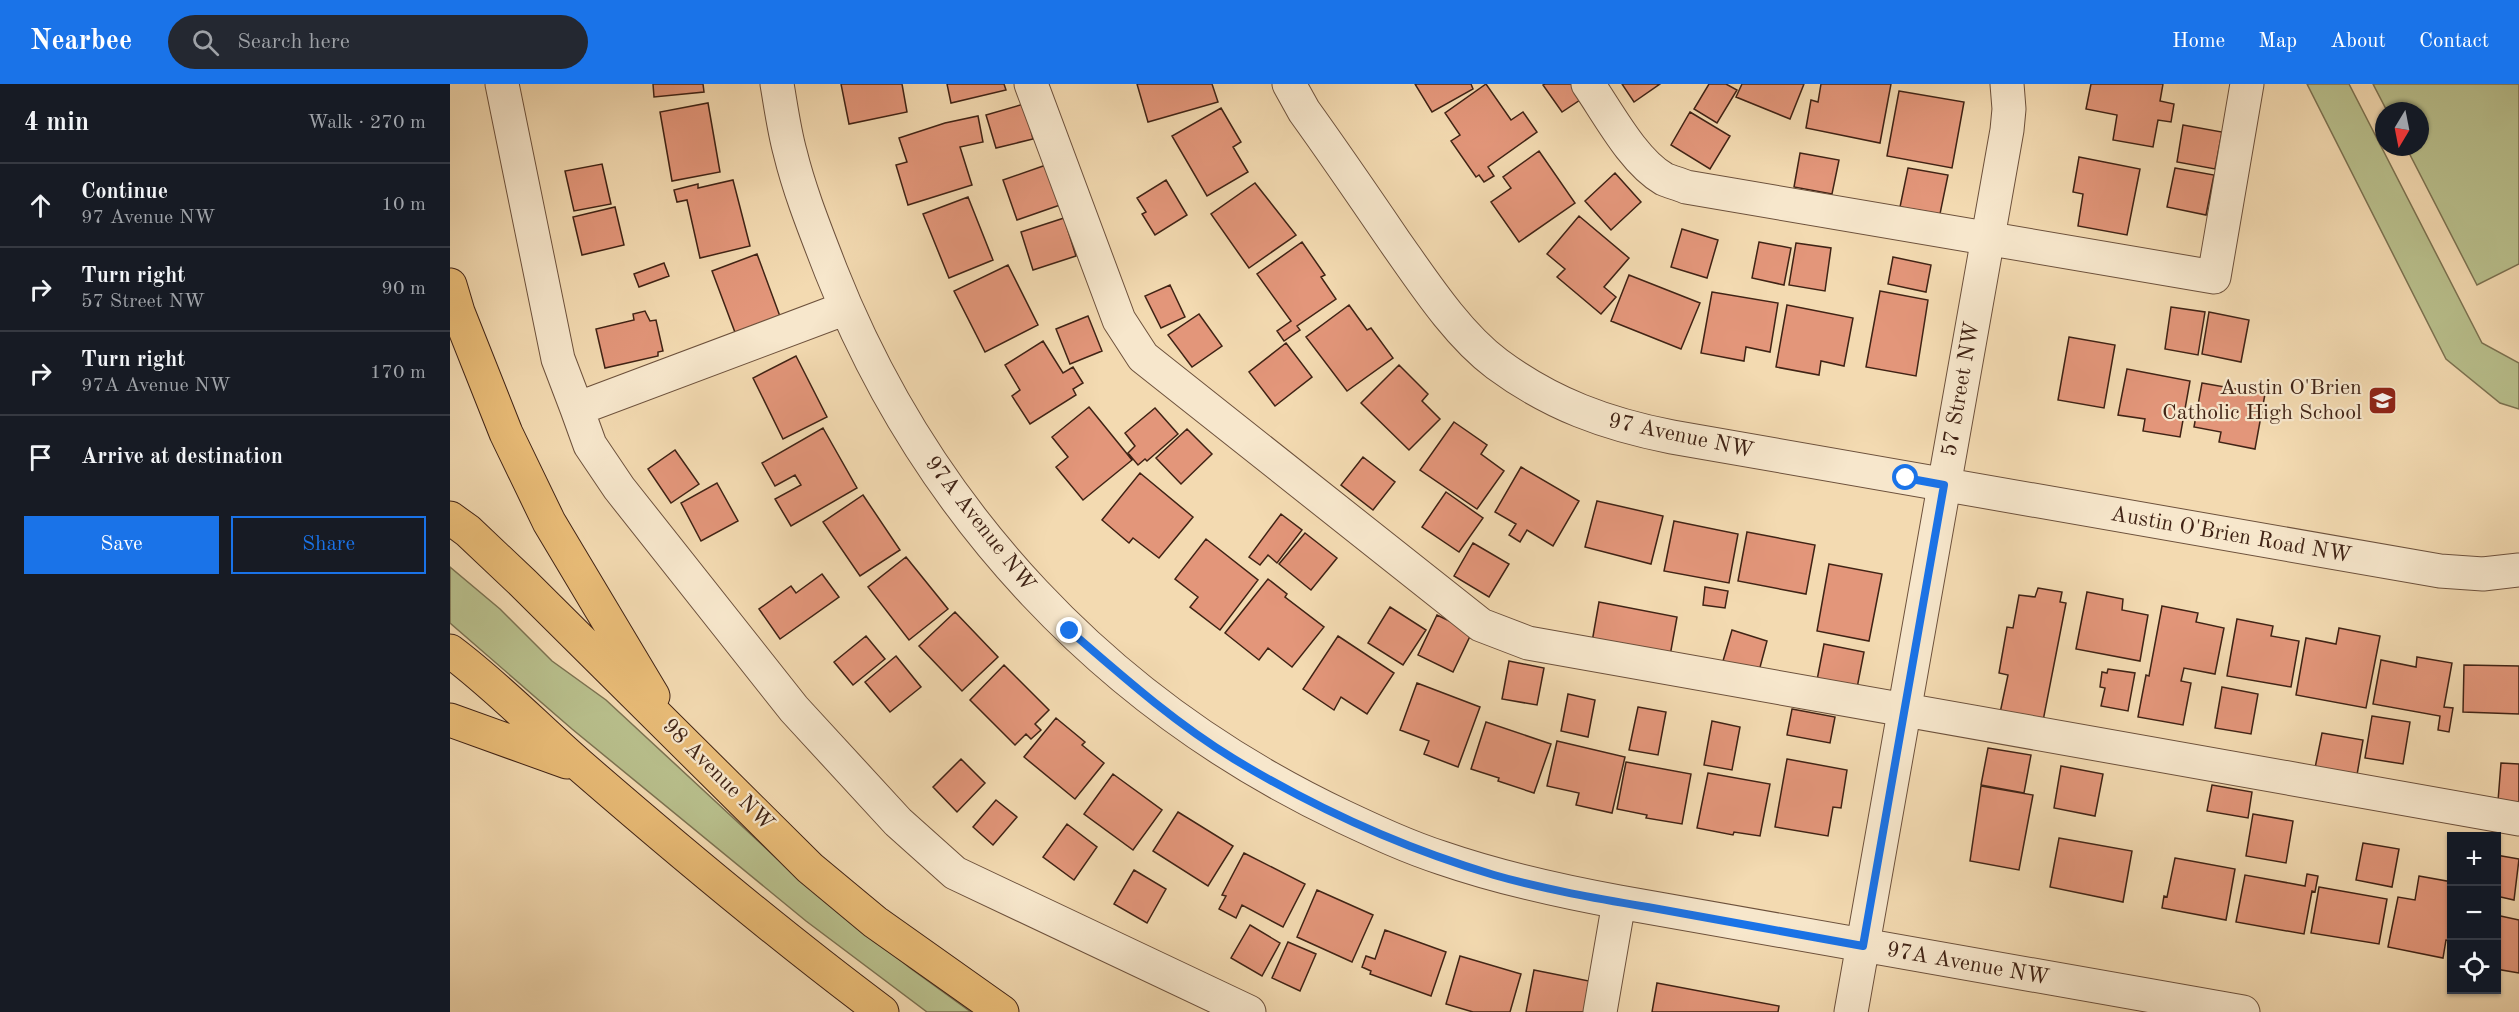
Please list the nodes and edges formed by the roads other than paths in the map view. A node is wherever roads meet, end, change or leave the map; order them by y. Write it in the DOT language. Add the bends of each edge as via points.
graph roads {
  1 [pos="502,84"];
  2 [pos="777,84"];
  3 [pos="1031,84"];
  4 [pos="1588,84"];
  5 [pos="2007,84"];
  6 [pos="2247,84"];
  7 [pos="1297,97"];
  8 [pos="1987,239"];
  9 [pos="450,285"];
  10 [pos="846,308"];
  11 [pos="577,409"];
  12 [pos="1944,485"];
  13 [pos="450,518"];
  14 [pos="450,547"];
  15 [pos="2519,570"];
  16 [pos="523,583"];
  17 [pos="450,651"];
  18 [pos="1904,711"];
  19 [pos="450,720"];
  20 [pos="674,731"];
  21 [pos="582,768"];
  22 [pos="2519,819"];
  23 [pos="1619,902"];
  24 [pos="1863,946"];
  25 [pos="882,1012"];
  26 [pos="1002,1012"];
  27 [pos="1249,1012"];
  28 [pos="1600,1012"];
  29 [pos="1851,1012"];
  30 [pos="2243,1012"];
  1 -- 11 [label="street" via="558,358"];
  2 -- 10 [label="street, 97A Avenue NW" via="789,150"];
  3 -- 18 [label="street" via="1119,320 1143,357 1481,625 1528,643"];
  4 -- 8 [label="street" via="1631,146 1664,178 1675,183"];
  5 -- 8 [label="street, 57 Street NW" via="2007,130"];
  6 -- 8 [label="street" via="2214,277"];
  7 -- 12 [label="street, 97 Avenue NW" via="1422,280 1459,327 1495,363 1541,393 1593,417 1637,430"];
  8 -- 12 [label="street, 57 Street NW"];
  9 -- 20 [label="main road" via="506,433 549,522"];
  10 -- 11 [label="street"];
  10 -- 23 [label="street, 97A Avenue NW" via="890,397 985,538 1028,589 1131,685 1233,758 1299,796 1374,831 1496,876"];
  11 -- 27 [label="street" via="590,446 619,488 794,709 898,822 955,873"];
  12 -- 15 [label="street, Austin O'Brien Road NW" via="2440,571 2483,574"];
  12 -- 18 [label="street, 57 Street NW"];
  13 -- 16 [label="main road, 98 Avenue NW"];
  14 -- 16 [label="main road"];
  16 -- 20 [label="main road, 98 Avenue NW"];
  17 -- 21 [label="main road"];
  18 -- 22 [label="street"];
  18 -- 24 [label="street, 57 Street NW"];
  19 -- 21 [label="main road"];
  20 -- 26 [label="main road, 98 Avenue NW" via="810,868 875,922"];
  21 -- 25 [label="main road" via="807,957"];
  23 -- 24 [label="street, 97A Avenue NW"];
  23 -- 28 [label="street"];
  24 -- 29 [label="street, 57 Street NW"];
  24 -- 30 [label="street, 97A Avenue NW"];
}
